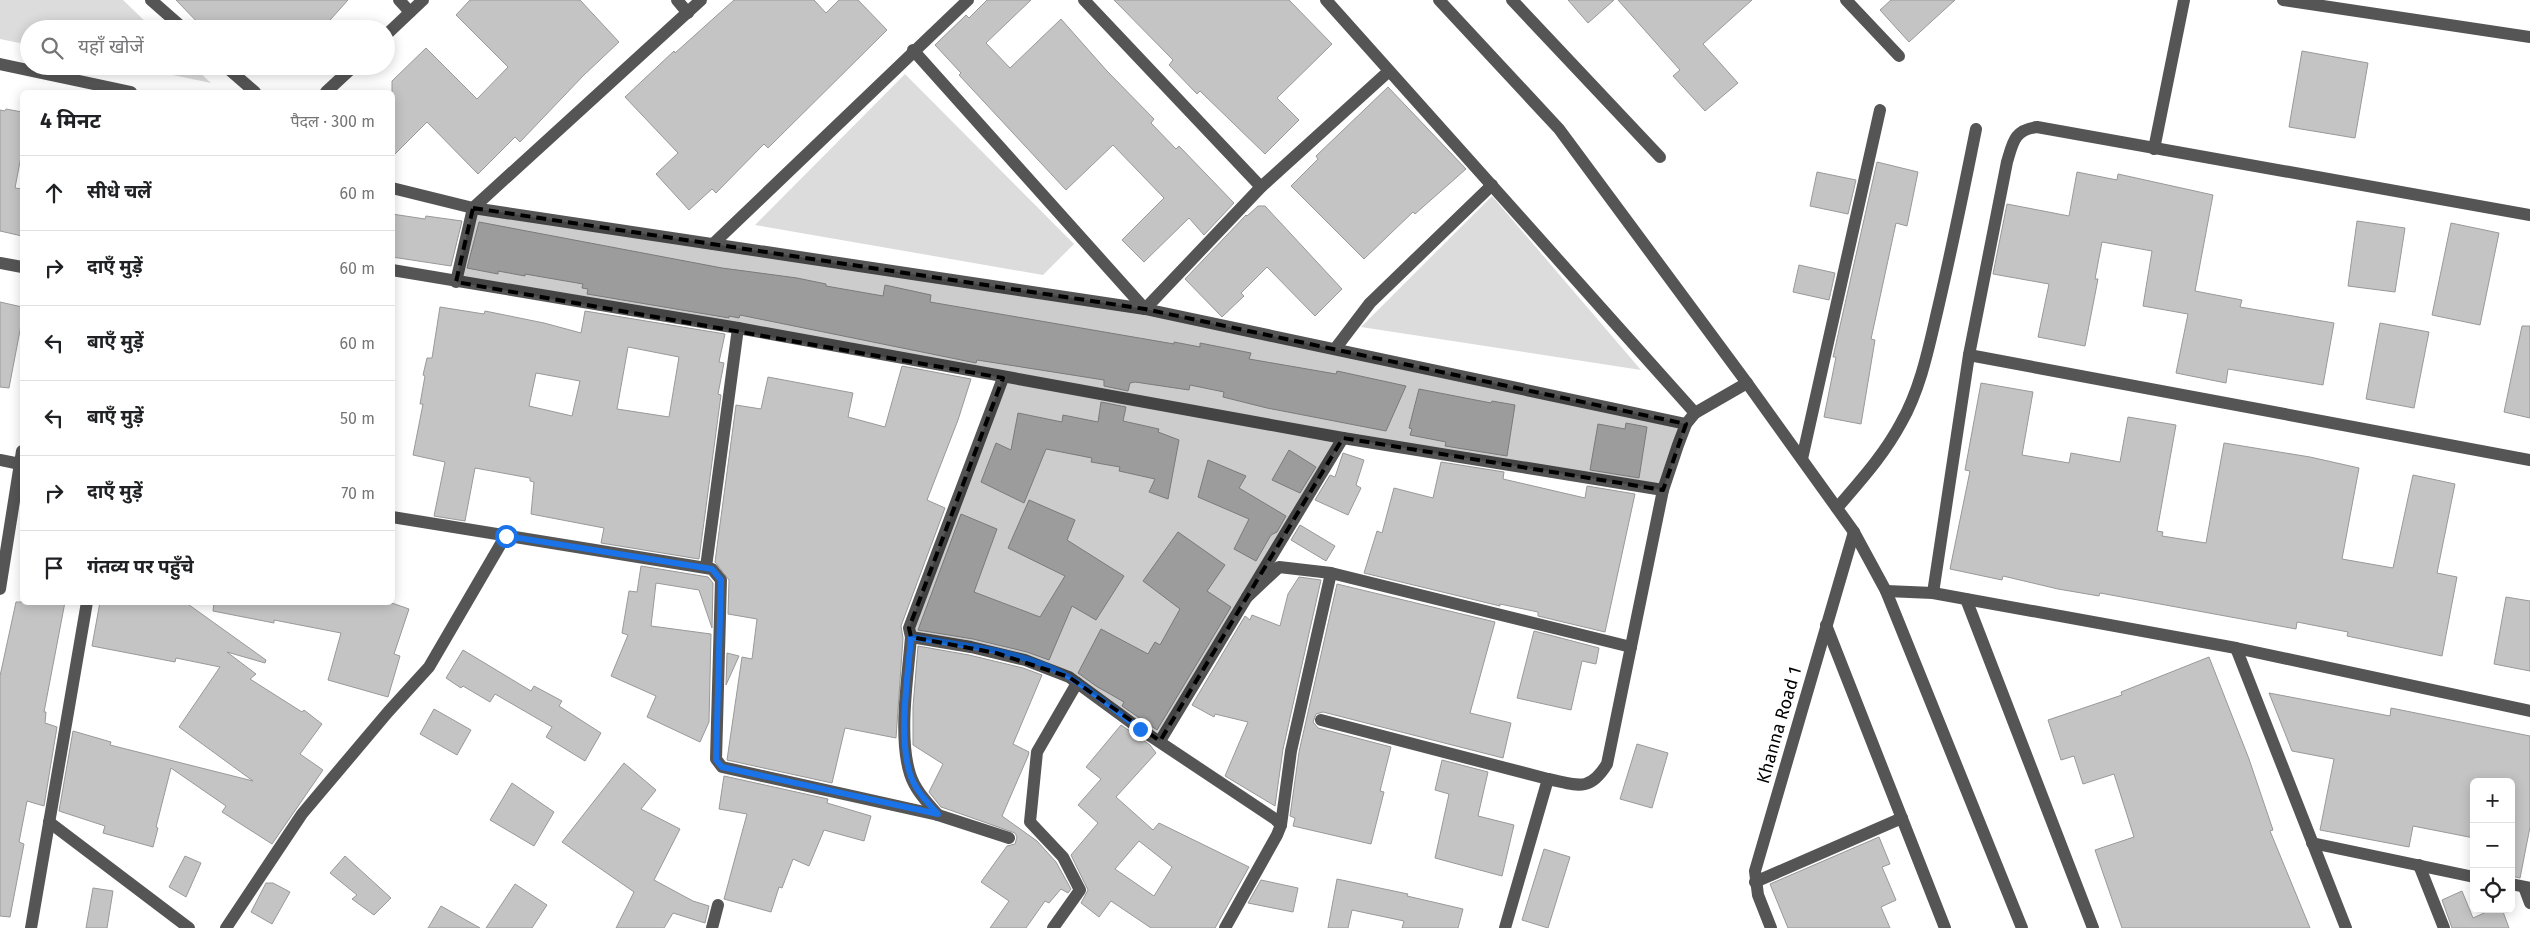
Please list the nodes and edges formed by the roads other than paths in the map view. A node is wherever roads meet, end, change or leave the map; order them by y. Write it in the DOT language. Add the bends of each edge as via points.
graph roads {
  1 [pos="152,0"];
  2 [pos="399,0"];
  3 [pos="423,0"];
  4 [pos="677,0"];
  5 [pos="702,0"];
  6 [pos="968,0"];
  7 [pos="1084,0"];
  8 [pos="1326,0"];
  9 [pos="1439,0"];
  10 [pos="1512,0"];
  11 [pos="1846,0"];
  12 [pos="2184,0"];
  13 [pos="2283,0"];
  14 [pos="410,12"];
  15 [pos="688,13"];
  16 [pos="174,20"];
  17 [pos="395,26"];
  18 [pos="2530,37"];
  19 [pos="913,50"];
  20 [pos="1899,56"];
  21 [pos="0,64"];
  22 [pos="20,68"];
  23 [pos="1389,70"];
  24 [pos="51,75"];
  25 [pos="235,75"];
  26 [pos="344,75"];
  27 [pos="122,90"];
  28 [pos="252,90"];
  29 [pos="328,90"];
  30 [pos="1880,110"];
  31 [pos="1976,129"];
  32 [pos="2154,149"];
  33 [pos="1660,157"];
  34 [pos="1492,185"];
  35 [pos="1261,187"];
  36 [pos="395,189"];
  37 [pos="473,208"];
  38 [pos="2530,215"];
  39 [pos="713,244"];
  40 [pos="0,263"];
  41 [pos="20,267"];
  42 [pos="395,271"];
  43 [pos="456,282"];
  44 [pos="1145,309"];
  45 [pos="738,328"];
  46 [pos="1335,349"];
  47 [pos="1969,354"];
  48 [pos="1003,378"];
  49 [pos="1747,382"];
  50 [pos="1695,413"];
  51 [pos="1686,424"];
  52 [pos="1343,438"];
  53 [pos="20,458"];
  54 [pos="1802,459"];
  55 [pos="0,460"];
  56 [pos="2530,460"];
  57 [pos="20,470"];
  58 [pos="1662,490"];
  59 [pos="1837,508"];
  60 [pos="395,518"];
  61 [pos="1854,532"];
  62 [pos="506,536"];
  63 [pos="706,568"];
  64 [pos="1331,573"];
  65 [pos="0,589"];
  66 [pos="1886,591"];
  67 [pos="1933,593"];
  68 [pos="1247,597"];
  69 [pos="1966,599"];
  70 [pos="86,605"];
  71 [pos="1826,625"];
  72 [pos="911,637"];
  73 [pos="1631,647"];
  74 [pos="2236,648"];
  75 [pos="1077,683"];
  76 [pos="2530,711"];
  77 [pos="1321,720"];
  78 [pos="1160,742"];
  79 [pos="1548,779"];
  80 [pos="938,814"];
  81 [pos="1902,818"];
  82 [pos="49,822"];
  83 [pos="1281,825"];
  84 [pos="1009,838"];
  85 [pos="2312,843"];
  86 [pos="2419,865"];
  87 [pos="2470,876"];
  88 [pos="1755,882"];
  89 [pos="2522,886"];
  90 [pos="2530,903"];
  91 [pos="718,905"];
  92 [pos="31,928"];
  93 [pos="189,928"];
  94 [pos="226,928"];
  95 [pos="712,928"];
  96 [pos="1053,928"];
  97 [pos="1225,928"];
  98 [pos="1505,928"];
  99 [pos="1771,928"];
  100 [pos="1945,928"];
  101 [pos="2022,928"];
  102 [pos="2093,928"];
  103 [pos="2346,928"];
  104 [pos="2444,928"];
  1 -- 16 [label="street"];
  2 -- 14 [label="street"];
  3 -- 14 [label="street"];
  4 -- 15 [label="street"];
  5 -- 15 [label="street"];
  6 -- 19 [label="street"];
  7 -- 35 [label="street"];
  8 -- 23 [label="street"];
  9 -- 49 [label="street" via="1559,128"];
  10 -- 33 [label="street"];
  11 -- 20 [label="street"];
  12 -- 32 [label="street"];
  13 -- 18 [label="street"];
  14 -- 17 [label="street"];
  15 -- 37 [label="street"];
  19 -- 39 [label="street"];
  19 -- 44 [label="street"];
  21 -- 22 [label="street"];
  23 -- 34 [label="street"];
  23 -- 35 [label="street"];
  24 -- 27 [label="street"];
  25 -- 28 [label="street"];
  26 -- 29 [label="street"];
  30 -- 54 [label="street"];
  31 -- 59 [label="street" via="1938,310 1915,392 1902,423 1880,457"];
  32 -- 38 [label="street"];
  32 -- 47 [label="street" via="2037,127 2024,128 2014,139"];
  34 -- 46 [label="street" via="1370,303"];
  34 -- 50 [label="street"];
  35 -- 44 [label="street"];
  36 -- 37 [label="street"];
  37 -- 39 [label="street"];
  37 -- 43 [label="street"];
  39 -- 44 [label="street"];
  40 -- 41 [label="street"];
  42 -- 43 [label="street"];
  43 -- 45 [label="street"];
  44 -- 46 [label="street"];
  45 -- 48 [label="street"];
  45 -- 63 [label="street"];
  46 -- 51 [label="street"];
  47 -- 56 [label="street"];
  47 -- 67 [label="street"];
  48 -- 52 [label="street"];
  48 -- 72 [label="street" via="911,620"];
  49 -- 50 [label="street"];
  49 -- 54 [label="street"];
  50 -- 51 [label="street"];
  51 -- 58 [label="street"];
  52 -- 58 [label="street"];
  52 -- 68 [label="street"];
  53 -- 55 [label="street"];
  54 -- 59 [label="street"];
  57 -- 65 [label="street"];
  58 -- 73 [label="street"];
  59 -- 61 [label="street"];
  60 -- 62 [label="street"];
  61 -- 66 [label="street"];
  61 -- 71 [label="street, Khanna Road 1"];
  62 -- 63 [label="street"];
  62 -- 94 [label="street" via="429,668 302,814"];
  63 -- 80 [label="street" via="712,569 721,580 716,760 722,767"];
  64 -- 68 [label="street" via="1279,567"];
  64 -- 73 [label="street"];
  64 -- 83 [label="street" via="1291,751"];
  66 -- 67 [label="street"];
  66 -- 101 [label="street"];
  67 -- 69 [label="street"];
  68 -- 78 [label="street"];
  69 -- 74 [label="street"];
  69 -- 102 [label="street"];
  70 -- 82 [label="street"];
  71 -- 81 [label="street"];
  71 -- 88 [label="street, Khanna Road 1" via="1755,870"];
  72 -- 75 [label="street" via="1025,660"];
  72 -- 80 [label="street" via="904,741 910,775 918,792"];
  73 -- 79 [label="street" via="1607,764 1598,778 1581,786"];
  74 -- 76 [label="street"];
  74 -- 85 [label="street"];
  75 -- 78 [label="street"];
  75 -- 96 [label="street" via="1037,752 1030,822 1063,857 1080,890"];
  77 -- 79 [label="street"];
  78 -- 83 [label="street"];
  79 -- 98 [label="street"];
  80 -- 84 [label="street"];
  81 -- 88 [label="street"];
  81 -- 100 [label="street"];
  82 -- 92 [label="street"];
  82 -- 93 [label="street"];
  83 -- 97 [label="street"];
  85 -- 86 [label="street"];
  85 -- 103 [label="street"];
  86 -- 87 [label="street"];
  86 -- 104 [label="street"];
  88 -- 99 [label="street, Khanna Road 1"];
  89 -- 90 [label="street"];
  91 -- 95 [label="street"];
}
